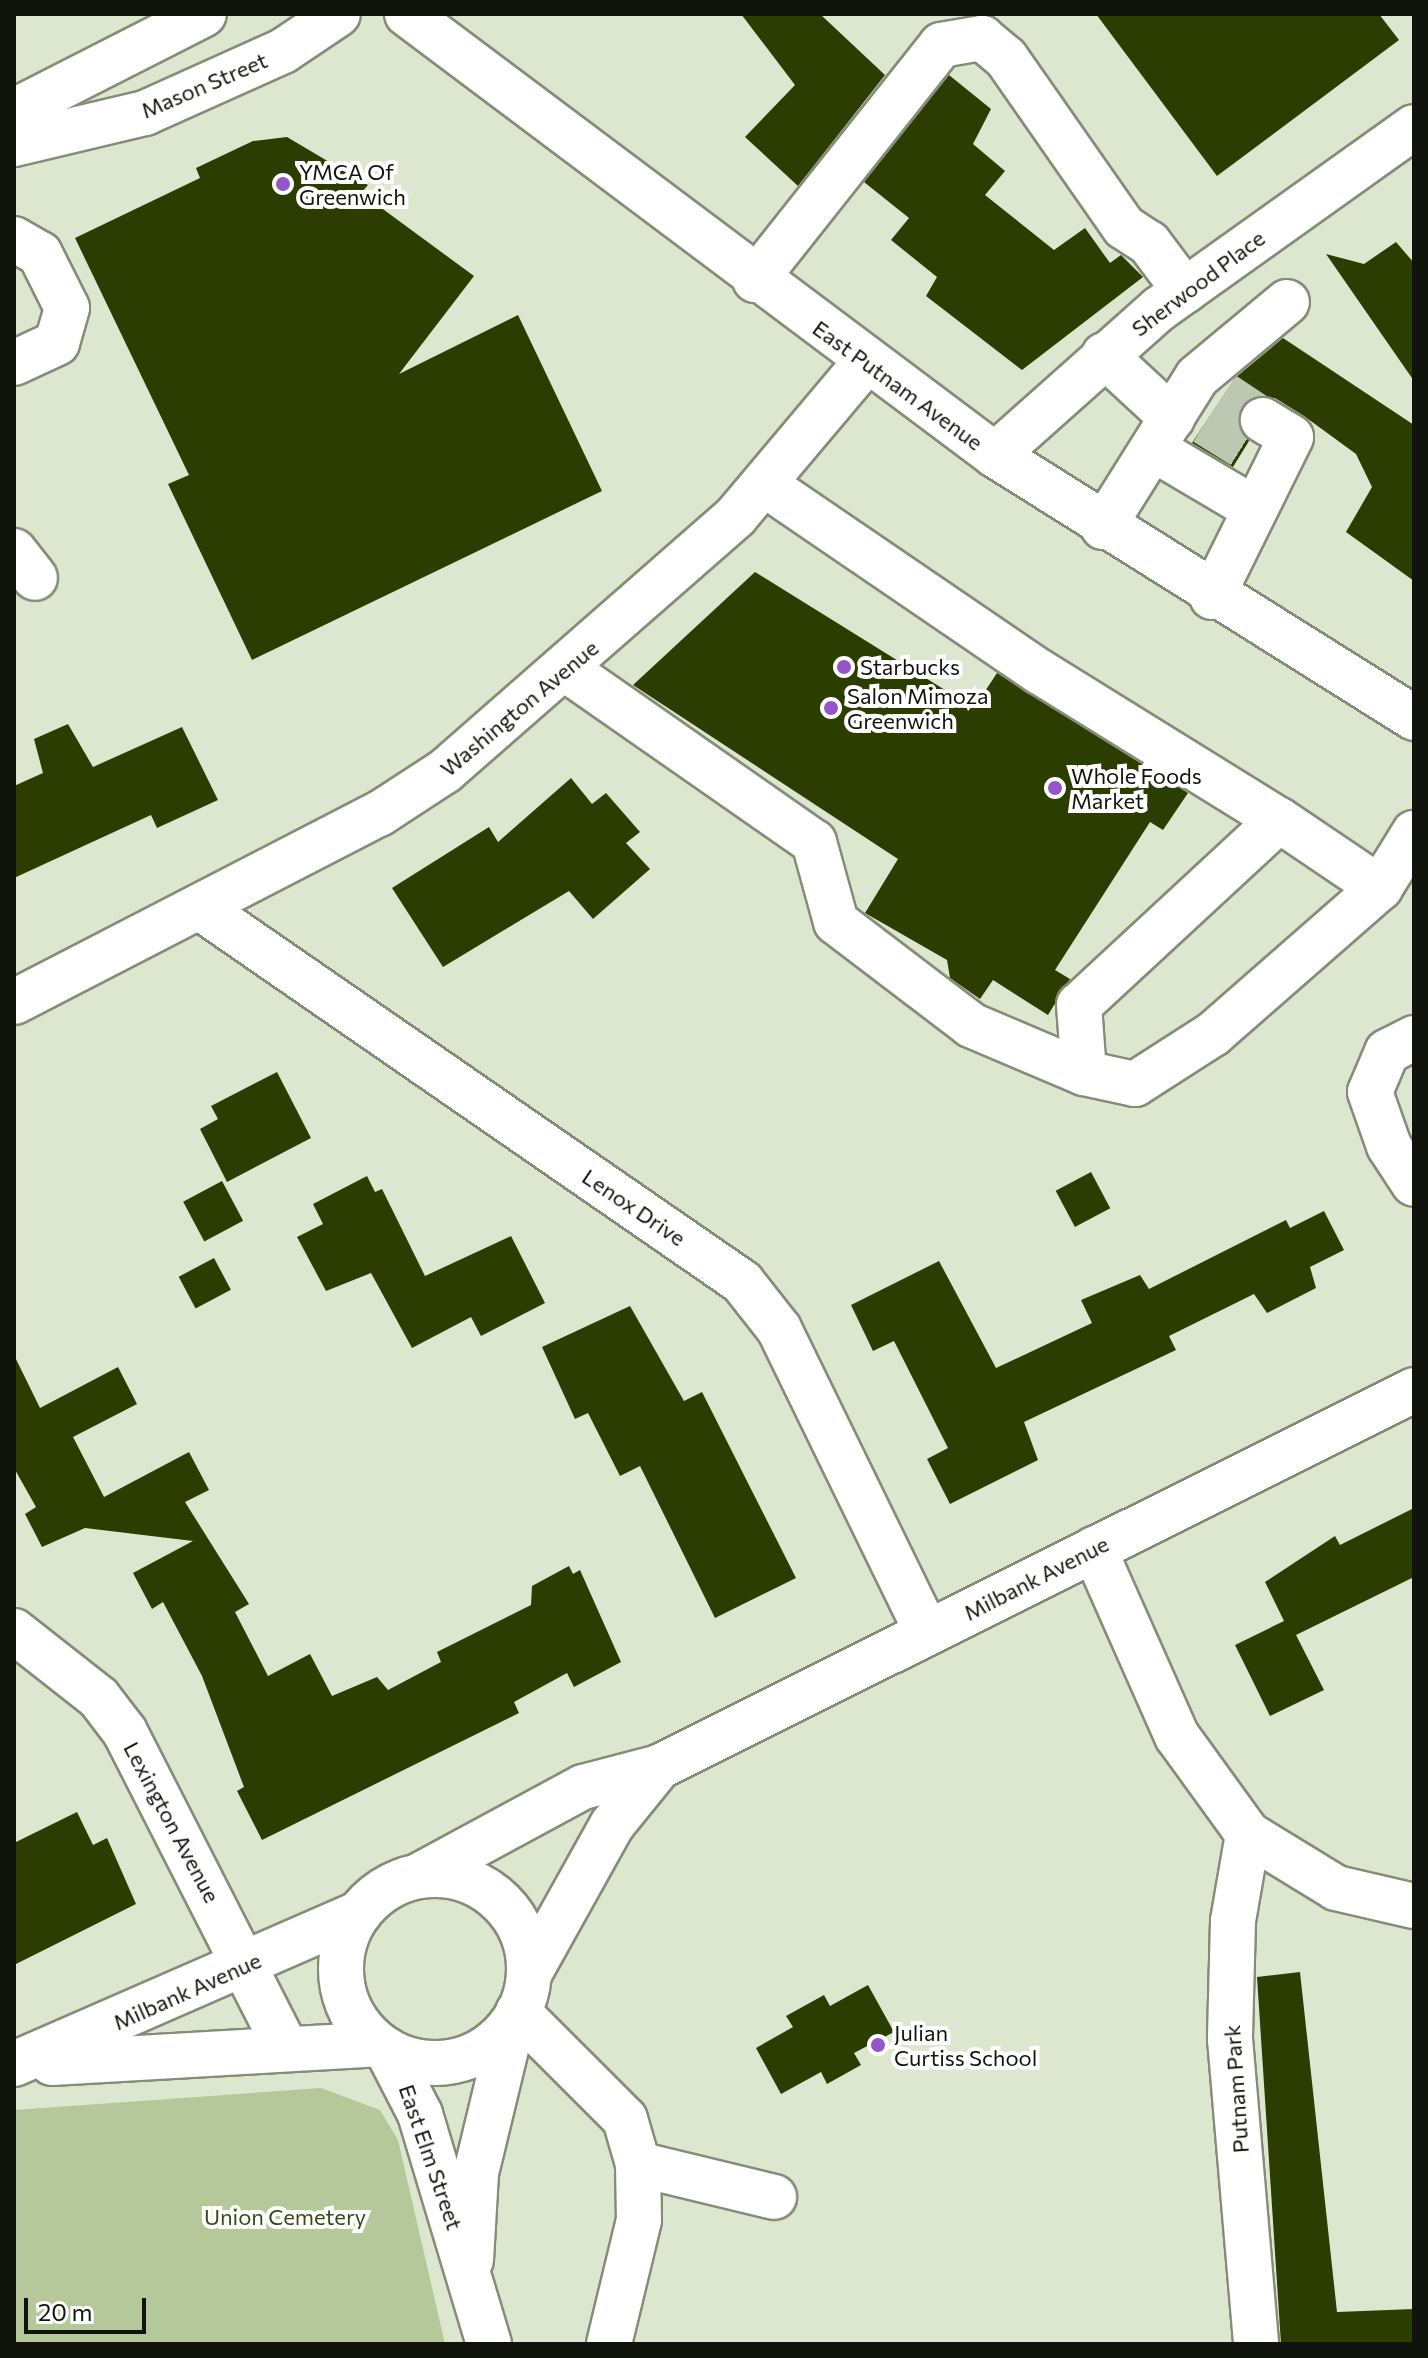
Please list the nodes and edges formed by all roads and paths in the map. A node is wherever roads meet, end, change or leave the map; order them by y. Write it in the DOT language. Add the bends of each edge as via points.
graph roads {
  1 [pos="204,14"];
  2 [pos="338,14"];
  3 [pos="407,14"];
  4 [pos="14,111"];
  5 [pos="1414,127"];
  6 [pos="14,144"];
  7 [pos="14,239"];
  8 [pos="755,280"];
  9 [pos="1185,291"];
  10 [pos="1287,302"];
  11 [pos="1104,355"];
  12 [pos="14,363"];
  13 [pos="865,363"];
  14 [pos="1189,411"];
  15 [pos="1261,445"];
  16 [pos="995,455"];
  17 [pos="764,484"];
  18 [pos="1253,508"];
  19 [pos="1103,527"];
  20 [pos="1212,597"];
  21 [pos="567,670"];
  22 [pos="1414,718"];
  23 [pos="1279,820"];
  24 [pos="1414,833"];
  25 [pos="1380,888"];
  26 [pos="199,907"];
  27 [pos="14,1002"];
  28 [pos="1414,1038"];
  29 [pos="1084,1073"];
  30 [pos="1414,1184"];
  31 [pos="1414,1390"];
  32 [pos="1094,1549"];
  33 [pos="14,1631"];
  34 [pos="927,1633"];
  35 [pos="659,1767"];
  36 [pos="1248,1834"];
  37 [pos="420,1875"];
  38 [pos="1414,1906"];
  39 [pos="359,1913"];
  40 [pos="246,1966"];
  41 [pos="520,2003"];
  42 [pos="285,2046"];
  43 [pos="382,2047"];
  44 [pos="14,2064"];
  45 [pos="638,2164"];
  46 [pos="774,2197"];
  47 [pos="471,2267"];
  48 [pos="489,2344"];
  49 [pos="609,2344"];
  50 [pos="1256,2344"];
  1 -- 4 [label="street"];
  2 -- 6 [label="street, Mason Street" via="283,51 145,113"];
  3 -- 8 [label="street, East Putnam Avenue"];
  5 -- 9 [label="street, Sherwood Place"];
  7 -- 12 [label="street" via="40,254 67,308 57,343"];
  8 -- 9 [label="street" via="941,45 982,38 1006,58 1124,227 1149,243"];
  8 -- 13 [label="street, East Putnam Avenue"];
  9 -- 11 [label="street, Sherwood Place"];
  10 -- 14 [label="street"];
  11 -- 14 [label="street"];
  11 -- 16 [label="street, Sherwood Place"];
  13 -- 16 [label="street, East Putnam Avenue"];
  13 -- 17 [label="street, Washington Avenue"];
  14 -- 18 [label="street"];
  14 -- 19 [label="street"];
  15 -- 18 [label="street"];
  16 -- 19 [label="street, East Putnam Avenue"];
  17 -- 21 [label="street, Washington Avenue"];
  17 -- 23 [label="street" via="1040,672"];
  18 -- 20 [label="street"];
  19 -- 20 [label="street, East Putnam Avenue"];
  20 -- 22 [label="street, East Putnam Avenue"];
  21 -- 26 [label="street, Washington Avenue" via="392,805"];
  21 -- 29 [label="street" via="814,842 836,922 971,1025"];
  23 -- 25 [label="street"];
  23 -- 29 [label="street" via="1079,1005"];
  24 -- 25 [label="street"];
  25 -- 29 [label="street" via="1213,1034 1135,1084"];
  26 -- 27 [label="street, Washington Avenue"];
  26 -- 34 [label="street, Lenox Drive" via="742,1282 779,1329"];
  28 -- 30 [label="street" via="1387,1052 1370,1092 1389,1146"];
  31 -- 32 [label="street, Milbank Avenue"];
  32 -- 34 [label="street, Milbank Avenue"];
  32 -- 36 [label="street" via="1177,1736"];
  33 -- 40 [label="street, Lexington Avenue" via="99,1698 125,1732"];
  34 -- 35 [label="street, Milbank Avenue"];
  35 -- 37 [label="street, Milbank Avenue" via="583,1787"];
  35 -- 41 [label="street, Milbank Avenue" via="612,1825"];
  36 -- 38 [label="street" via="1336,1888"];
  36 -- 50 [label="street, Putnam Park" via="1233,1921 1230,2039"];
  37 -- 39 [label="street" via="394,1883"];
  37 -- 41 [label="street" via="448,1875 501,1901 517,1923"];
  39 -- 40 [label="street, Milbank Avenue"];
  39 -- 43 [label="street" via="341,1961 343,1991"];
  40 -- 42 [label="street, Lexington Avenue"];
  40 -- 44 [label="street, Milbank Avenue"];
  41 -- 43 [label="street" via="491,2046 450,2063 428,2064"];
  41 -- 45 [label="street" via="625,2119"];
  41 -- 47 [label="street, East Elm Street" via="476,2173"];
  42 -- 43 [label="street, Milbank Avenue"];
  42 -- 44 [label="street, Milbank Avenue"];
  43 -- 47 [label="street, East Elm Street" via="420,2114 445,2209"];
  45 -- 46 [label="street"];
  45 -- 49 [label="street" via="639,2220"];
  47 -- 48 [label="street, East Elm Street"];
}
